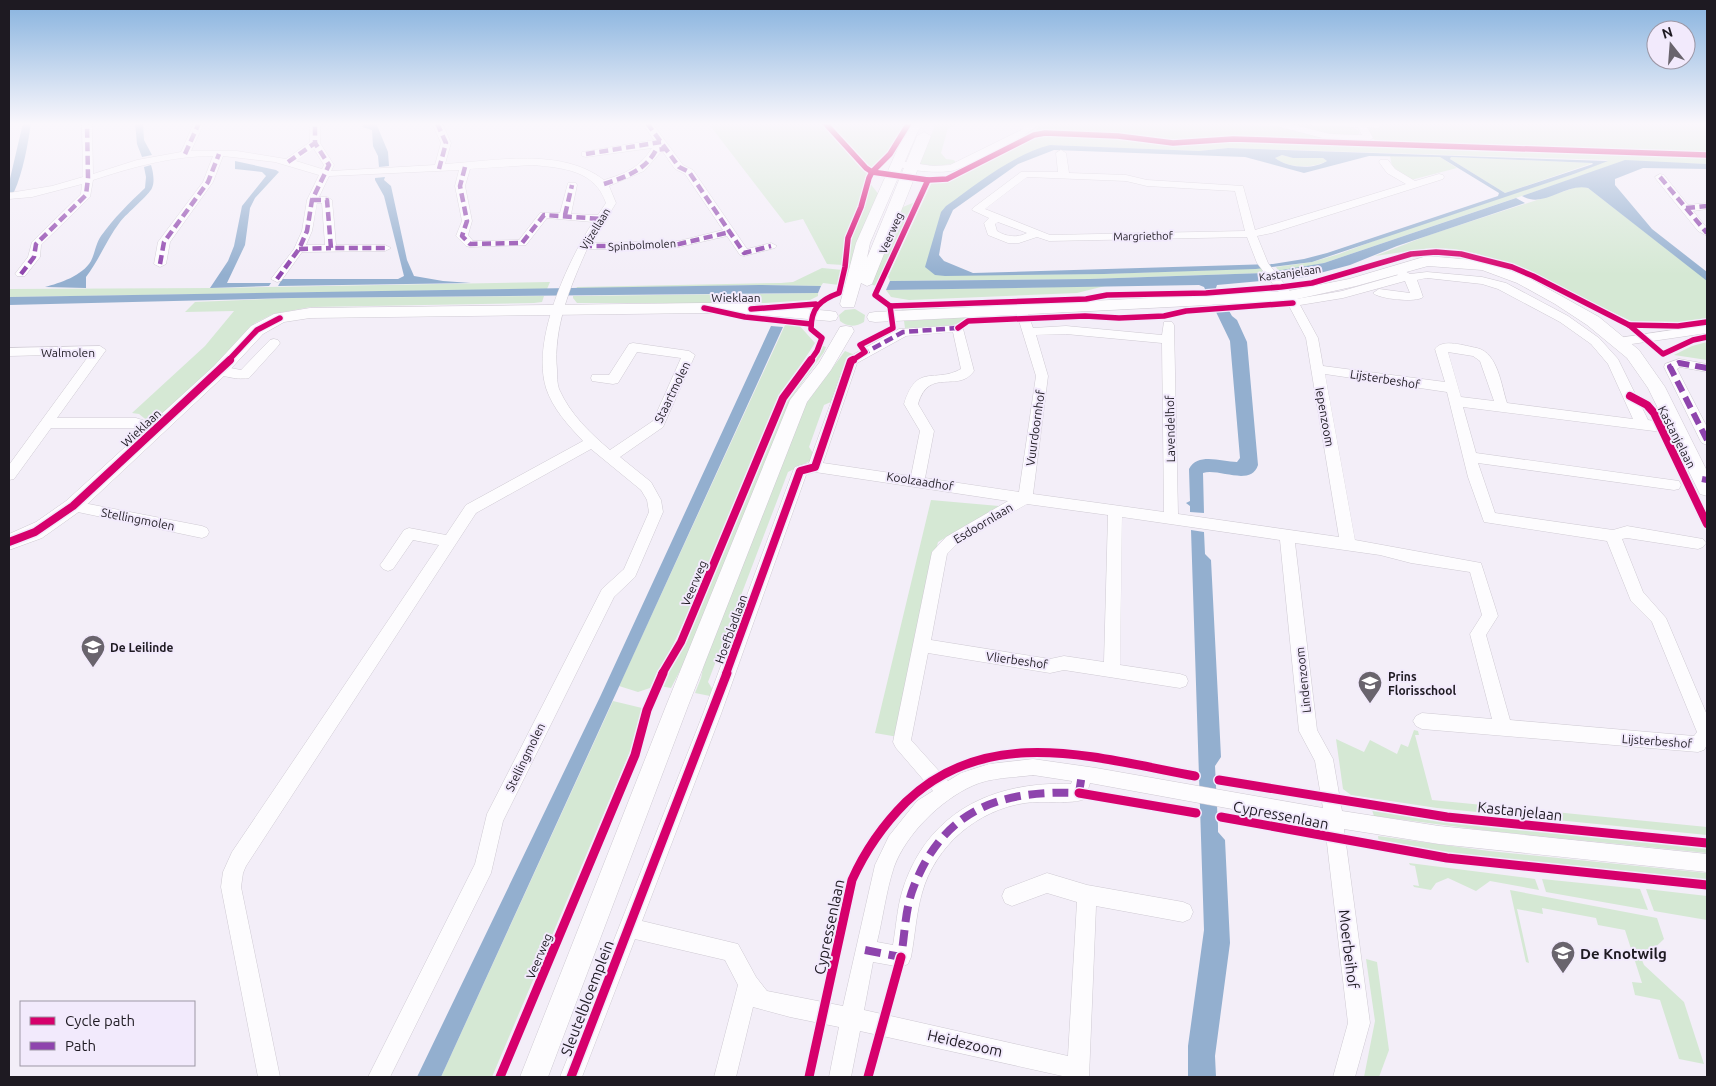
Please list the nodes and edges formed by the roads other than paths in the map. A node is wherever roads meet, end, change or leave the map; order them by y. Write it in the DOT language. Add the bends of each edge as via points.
graph roads {
  1 [pos="88,174"];
  2 [pos="102,174"];
  3 [pos="211,174"];
  4 [pos="325,174"];
  5 [pos="333,174"];
  6 [pos="463,174"];
  7 [pos="587,174"];
  8 [pos="630,174"];
  9 [pos="690,174"];
  10 [pos="893,174"];
  11 [pos="909,174"];
  12 [pos="1396,174"];
  13 [pos="1064,176"];
  14 [pos="1439,177"];
  15 [pos="1660,177"];
  16 [pos="88,178"];
  17 [pos="604,184"];
  18 [pos="1413,184"];
  19 [pos="572,185"];
  20 [pos="9,196"];
  21 [pos="312,200"];
  22 [pos="1707,206"];
  23 [pos="1686,208"];
  24 [pos="565,215"];
  25 [pos="996,218"];
  26 [pos="602,219"];
  27 [pos="730,232"];
  28 [pos="1707,233"];
  29 [pos="1035,234"];
  30 [pos="1251,234"];
  31 [pos="583,246"];
  32 [pos="771,246"];
  33 [pos="331,248"];
  34 [pos="385,248"];
  35 [pos="299,249"];
  36 [pos="160,264"];
  37 [pos="1402,273"];
  38 [pos="21,274"];
  39 [pos="276,279"];
  40 [pos="1379,293"];
  41 [pos="1287,294"];
  42 [pos="854,304"];
  43 [pos="559,305"];
  44 [pos="1022,311"];
  45 [pos="830,316"];
  46 [pos="875,317"];
  47 [pos="1168,325"];
  48 [pos="1707,329"];
  49 [pos="846,331"];
  50 [pos="1028,332"];
  51 [pos="1168,340"];
  52 [pos="1618,342"];
  53 [pos="274,343"];
  54 [pos="9,352"];
  55 [pos="1707,368"];
  56 [pos="1317,369"];
  57 [pos="220,370"];
  58 [pos="598,378"];
  59 [pos="1454,395"];
  60 [pos="1502,407"];
  61 [pos="47,423"];
  62 [pos="1643,425"];
  63 [pos="156,429"];
  64 [pos="1678,429"];
  65 [pos="1707,440"];
  66 [pos="592,442"];
  67 [pos="611,456"];
  68 [pos="1470,457"];
  69 [pos="815,467"];
  70 [pos="9,475"];
  71 [pos="917,480"];
  72 [pos="1706,483"];
  73 [pos="1674,485"];
  74 [pos="1025,498"];
  75 [pos="74,506"];
  76 [pos="1116,511"];
  77 [pos="1172,519"];
  78 [pos="202,532"];
  79 [pos="1287,536"];
  80 [pos="1613,536"];
  81 [pos="449,541"];
  82 [pos="9,542"];
  83 [pos="1348,544"];
  84 [pos="1698,544"];
  85 [pos="388,565"];
  86 [pos="922,645"];
  87 [pos="1112,671"];
  88 [pos="1180,681"];
  89 [pos="1422,721"];
  90 [pos="1503,728"];
  91 [pos="1082,774"];
  92 [pos="945,792"];
  93 [pos="1334,819"];
  94 [pos="1707,863"];
  95 [pos="1087,895"];
  96 [pos="1012,896"];
  97 [pos="1183,912"];
  98 [pos="629,928"];
  99 [pos="865,950"];
  100 [pos="749,984"];
  101 [pos="851,1018"];
  102 [pos="1078,1073"];
  103 [pos="269,1077"];
  104 [pos="379,1077"];
  105 [pos="534,1077"];
  106 [pos="571,1077"];
  107 [pos="725,1077"];
  108 [pos="840,1077"];
  109 [pos="1344,1077"];
  1 -- 16 [label="street"];
  2 -- 16 [label="street"];
  3 -- 36 [label="street" via="164,242"];
  4 -- 5 [label="street"];
  4 -- 21 [label="street"];
  6 -- 24 [label="street" via="460,186 467,221 462,236 470,244 522,243 544,215"];
  7 -- 17 [label="street"];
  8 -- 17 [label="street"];
  9 -- 27 [label="street"];
  10 -- 42 [label="street, Veerweg" via="863,243"];
  11 -- 42 [label="street, Veerweg"];
  12 -- 18 [label="street"];
  13 -- 25 [label="street, Margriethof" via="1025,174 977,210"];
  13 -- 30 [label="street, Margriethof" via="1239,188"];
  14 -- 18 [label="street, Margriethof"];
  15 -- 23 [label="street"];
  16 -- 20 [label="street" via="55,189"];
  16 -- 38 [label="street" via="86,195 36,244 34,257"];
  17 -- 26 [label="street, Vijzellaan" via="611,203"];
  18 -- 30 [label="street, Margriethof"];
  19 -- 24 [label="street"];
  21 -- 33 [label="street" via="327,200"];
  21 -- 35 [label="street" via="307,231"];
  22 -- 23 [label="street"];
  23 -- 28 [label="street"];
  24 -- 26 [label="street"];
  25 -- 29 [label="street, Margriethof"];
  25 -- 29 [label="street, Margriethof" via="989,223 992,233 1001,239 1025,240"];
  26 -- 31 [label="street, Vijzellaan"];
  27 -- 31 [label="street, Spinbolmolen" via="680,244"];
  27 -- 32 [label="street" via="744,253"];
  29 -- 30 [label="street, Margriethof" via="1049,238"];
  30 -- 41 [label="street, Margriethof" via="1267,268"];
  31 -- 43 [label="street, Vijzellaan"];
  33 -- 34 [label="street"];
  33 -- 35 [label="street"];
  35 -- 39 [label="street"];
  37 -- 40 [label="street" via="1412,281 1417,297"];
  37 -- 41 [label="street, Kastanjelaan"];
  37 -- 52 [label="street, Kastanjelaan" via="1427,261 1467,263 1500,271 1561,301"];
  37 -- 62 [label="street, Kastanjelaan" via="1502,286 1564,319 1595,341 1614,362"];
  41 -- 44 [label="street, Kastanjelaan"];
  41 -- 56 [label="street, Iepenzoom" via="1312,338"];
  42 -- 45 [label="street" via="835,309"];
  42 -- 46 [label="street" via="871,309"];
  43 -- 45 [label="street, Wieklaan" via="704,308"];
  43 -- 57 [label="street, Wieklaan" via="292,315 257,330"];
  43 -- 66 [label="street, Vijzellaan" via="549,355 552,387 565,413"];
  44 -- 46 [label="street, Kastanjelaan"];
  44 -- 50 [label="street, Vuurdoornhof"];
  45 -- 49 [label="street" via="833,325"];
  46 -- 49 [label="street" via="867,329"];
  47 -- 51 [label="street, Lavendelhof"];
  48 -- 52 [label="street"];
  49 -- 105 [label="street" via="799,400"];
  50 -- 51 [label="street" via="1066,330"];
  50 -- 74 [label="street, Vuurdoornhof" via="1042,376"];
  51 -- 77 [label="street, Lavendelhof"];
  52 -- 64 [label="street, Kastanjelaan" via="1641,363"];
  53 -- 57 [label="street" via="244,375"];
  54 -- 61 [label="street, Walmolen" via="100,350"];
  55 -- 65 [label="street, Kastanjelaan" via="1679,363 1670,367"];
  56 -- 59 [label="street, Lijsterbeshof"];
  56 -- 83 [label="street, Iepenzoom"];
  57 -- 63 [label="street, Wieklaan"];
  58 -- 67 [label="street, Staartmolen" via="613,380 633,347 689,355 658,424"];
  59 -- 60 [label="street, Lijsterbeshof"];
  59 -- 60 [label="street" via="1441,349 1444,347 1477,352 1486,359"];
  59 -- 68 [label="street"];
  60 -- 62 [label="street, Lijsterbeshof"];
  61 -- 63 [label="street" via="136,422"];
  61 -- 70 [label="street, Walmolen"];
  62 -- 64 [label="street, Lijsterbeshof"];
  63 -- 75 [label="street, Wieklaan"];
  64 -- 72 [label="street, Kastanjelaan"];
  66 -- 67 [label="street, Stellingmolen"];
  66 -- 81 [label="street" via="471,509"];
  67 -- 104 [label="street, Stellingmolen" via="646,486 656,512 630,573 608,593 498,811 484,866"];
  68 -- 73 [label="street"];
  68 -- 80 [label="street" via="1488,518"];
  69 -- 71 [label="street, Koolzaadhof"];
  69 -- 71 [label="street" via="851,361 903,332 958,328 968,370 963,374 928,379 912,396 911,404 928,431"];
  69 -- 98 [label="street, Hoefbladlaan" via="800,471 712,714"];
  71 -- 74 [label="street, Koolzaadhof"];
  74 -- 76 [label="street, Esdoornlaan"];
  74 -- 86 [label="street, Esdoornlaan" via="951,541 940,552"];
  75 -- 78 [label="street, Stellingmolen"];
  75 -- 82 [label="street, Wieklaan" via="49,525"];
  76 -- 77 [label="street, Esdoornlaan"];
  76 -- 87 [label="street"];
  77 -- 79 [label="street, Esdoornlaan"];
  79 -- 83 [label="street, Esdoornlaan"];
  79 -- 93 [label="street, Lindenzoom" via="1308,731 1324,759"];
  80 -- 84 [label="street" via="1627,532"];
  80 -- 90 [label="street, Lijsterbeshof" via="1637,596 1658,618 1706,733 1698,744"];
  81 -- 85 [label="street" via="409,534"];
  81 -- 103 [label="street" via="233,872 231,887"];
  83 -- 90 [label="street" via="1411,558 1476,567 1490,616 1478,634"];
  86 -- 87 [label="street, Vlierbeshof" via="1050,666 1064,663"];
  86 -- 92 [label="street, Esdoornlaan" via="902,742"];
  87 -- 88 [label="street, Vlierbeshof"];
  89 -- 90 [label="street, Lijsterbeshof"];
  91 -- 92 [label="street, Cypressenlaan" via="1033,767 989,772 967,779"];
  91 -- 93 [label="street, Cypressenlaan"];
  91 -- 99 [label="street" via="1079,793 1051,790 1015,795 980,807 946,833 929,854 914,887 901,957"];
  92 -- 99 [label="street, Cypressenlaan" via="924,807 896,844 885,865"];
  93 -- 94 [label="street" via="1438,835"];
  93 -- 109 [label="street, Moerbeihof" via="1359,1023"];
  95 -- 96 [label="street" via="1047,883"];
  95 -- 97 [label="street"];
  95 -- 102 [label="street, Heidezoom"];
  98 -- 100 [label="street" via="731,951"];
  98 -- 106 [label="street, Sleutelbloemplein"];
  99 -- 101 [label="street, Cypressenlaan"];
  100 -- 101 [label="street" via="761,1000"];
  100 -- 107 [label="street"];
  101 -- 102 [label="street, Heidezoom"];
  101 -- 108 [label="street, Cypressenlaan"];
}
